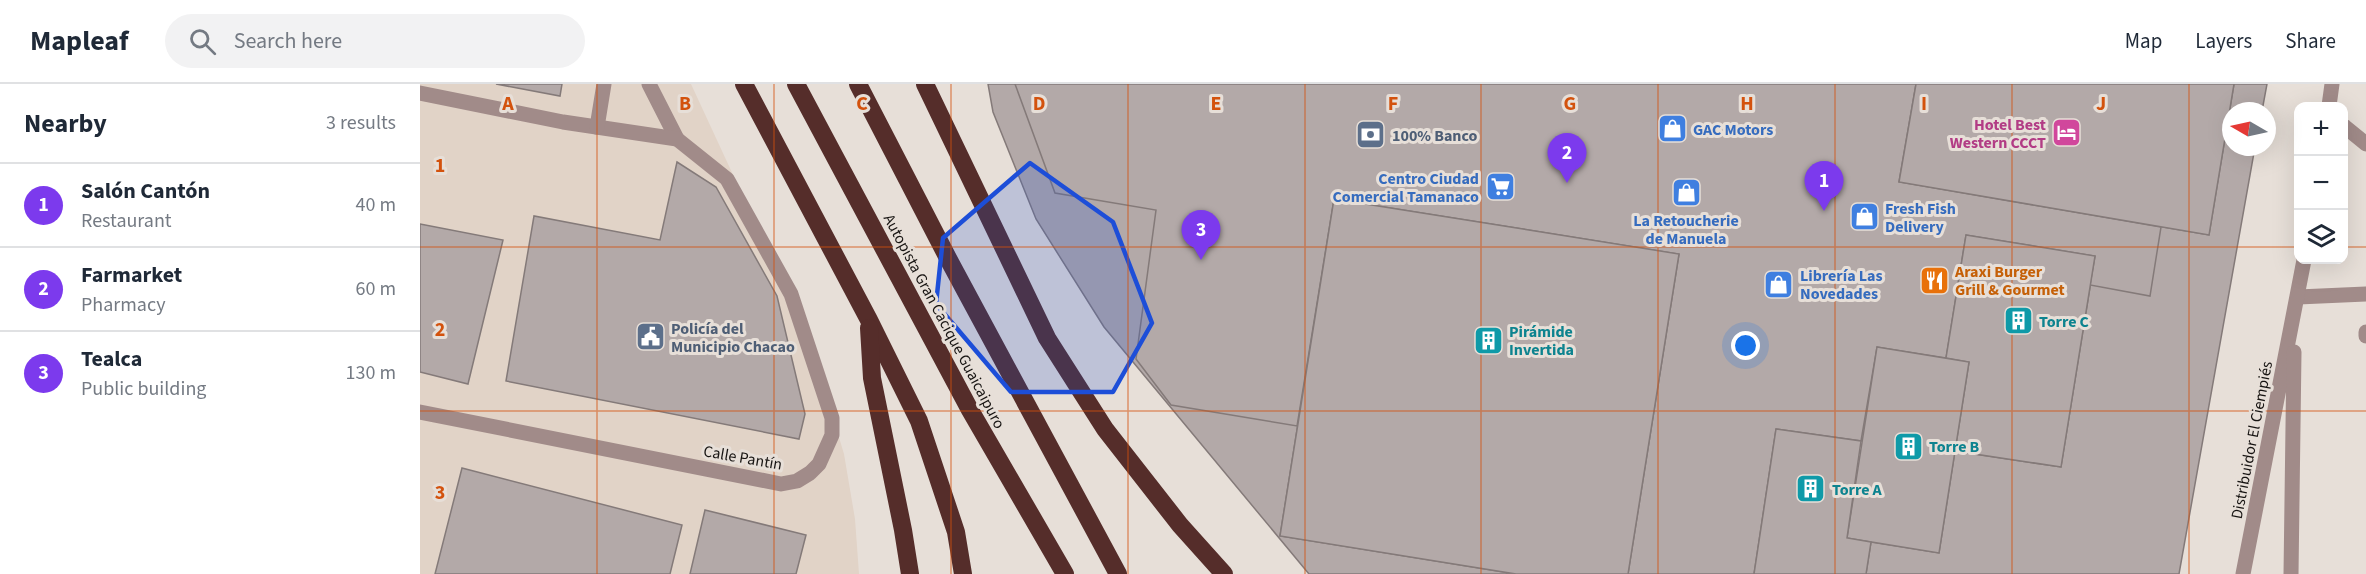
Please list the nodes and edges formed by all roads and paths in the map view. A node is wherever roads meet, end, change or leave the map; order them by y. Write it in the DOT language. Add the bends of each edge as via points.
graph roads {
  1 [pos="604,84"];
  2 [pos="649,84"];
  3 [pos="744,84"];
  4 [pos="796,84"];
  5 [pos="858,84"];
  6 [pos="925,84"];
  7 [pos="2332,84"];
  8 [pos="420,93"];
  9 [pos="2330,102"];
  10 [pos="597,127"];
  11 [pos="2348,130"];
  12 [pos="677,139"];
  13 [pos="2366,144"];
  14 [pos="2303,264"];
  15 [pos="2366,294"];
  16 [pos="2298,297"];
  17 [pos="2295,313"];
  18 [pos="869,320"];
  19 [pos="420,412"];
  20 [pos="910,574"];
  21 [pos="963,574"];
  22 [pos="1065,574"];
  23 [pos="1118,574"];
  24 [pos="1224,574"];
  25 [pos="2243,574"];
  26 [pos="2291,574"];
  1 -- 10 [label="street"];
  2 -- 12 [label="street"];
  3 -- 18 [label="highway"];
  4 -- 22 [label="highway, Autopista Gran Cacique Guaicaipuro" via="970,410"];
  5 -- 23 [label="highway, Autopista Gran Cacique Guaicaipuro"];
  6 -- 24 [label="highway" via="1047,338 1105,429"];
  7 -- 9 [label="street"];
  8 -- 10 [label="street"];
  10 -- 12 [label="street"];
  11 -- 13 [label="street"];
  12 -- 19 [label="street, Calle Pantín" via="727,179 791,294 832,418 832,435 810,474 781,484"];
  14 -- 16 [label="street"];
  15 -- 16 [label="street"];
  16 -- 17 [label="street"];
  17 -- 25 [label="street, Distribuidor El Ciempiés"];
  17 -- 26 [label="street"];
  18 -- 20 [label="highway" via="872,378"];
  18 -- 21 [label="highway" via="919,421 956,532"];
}
